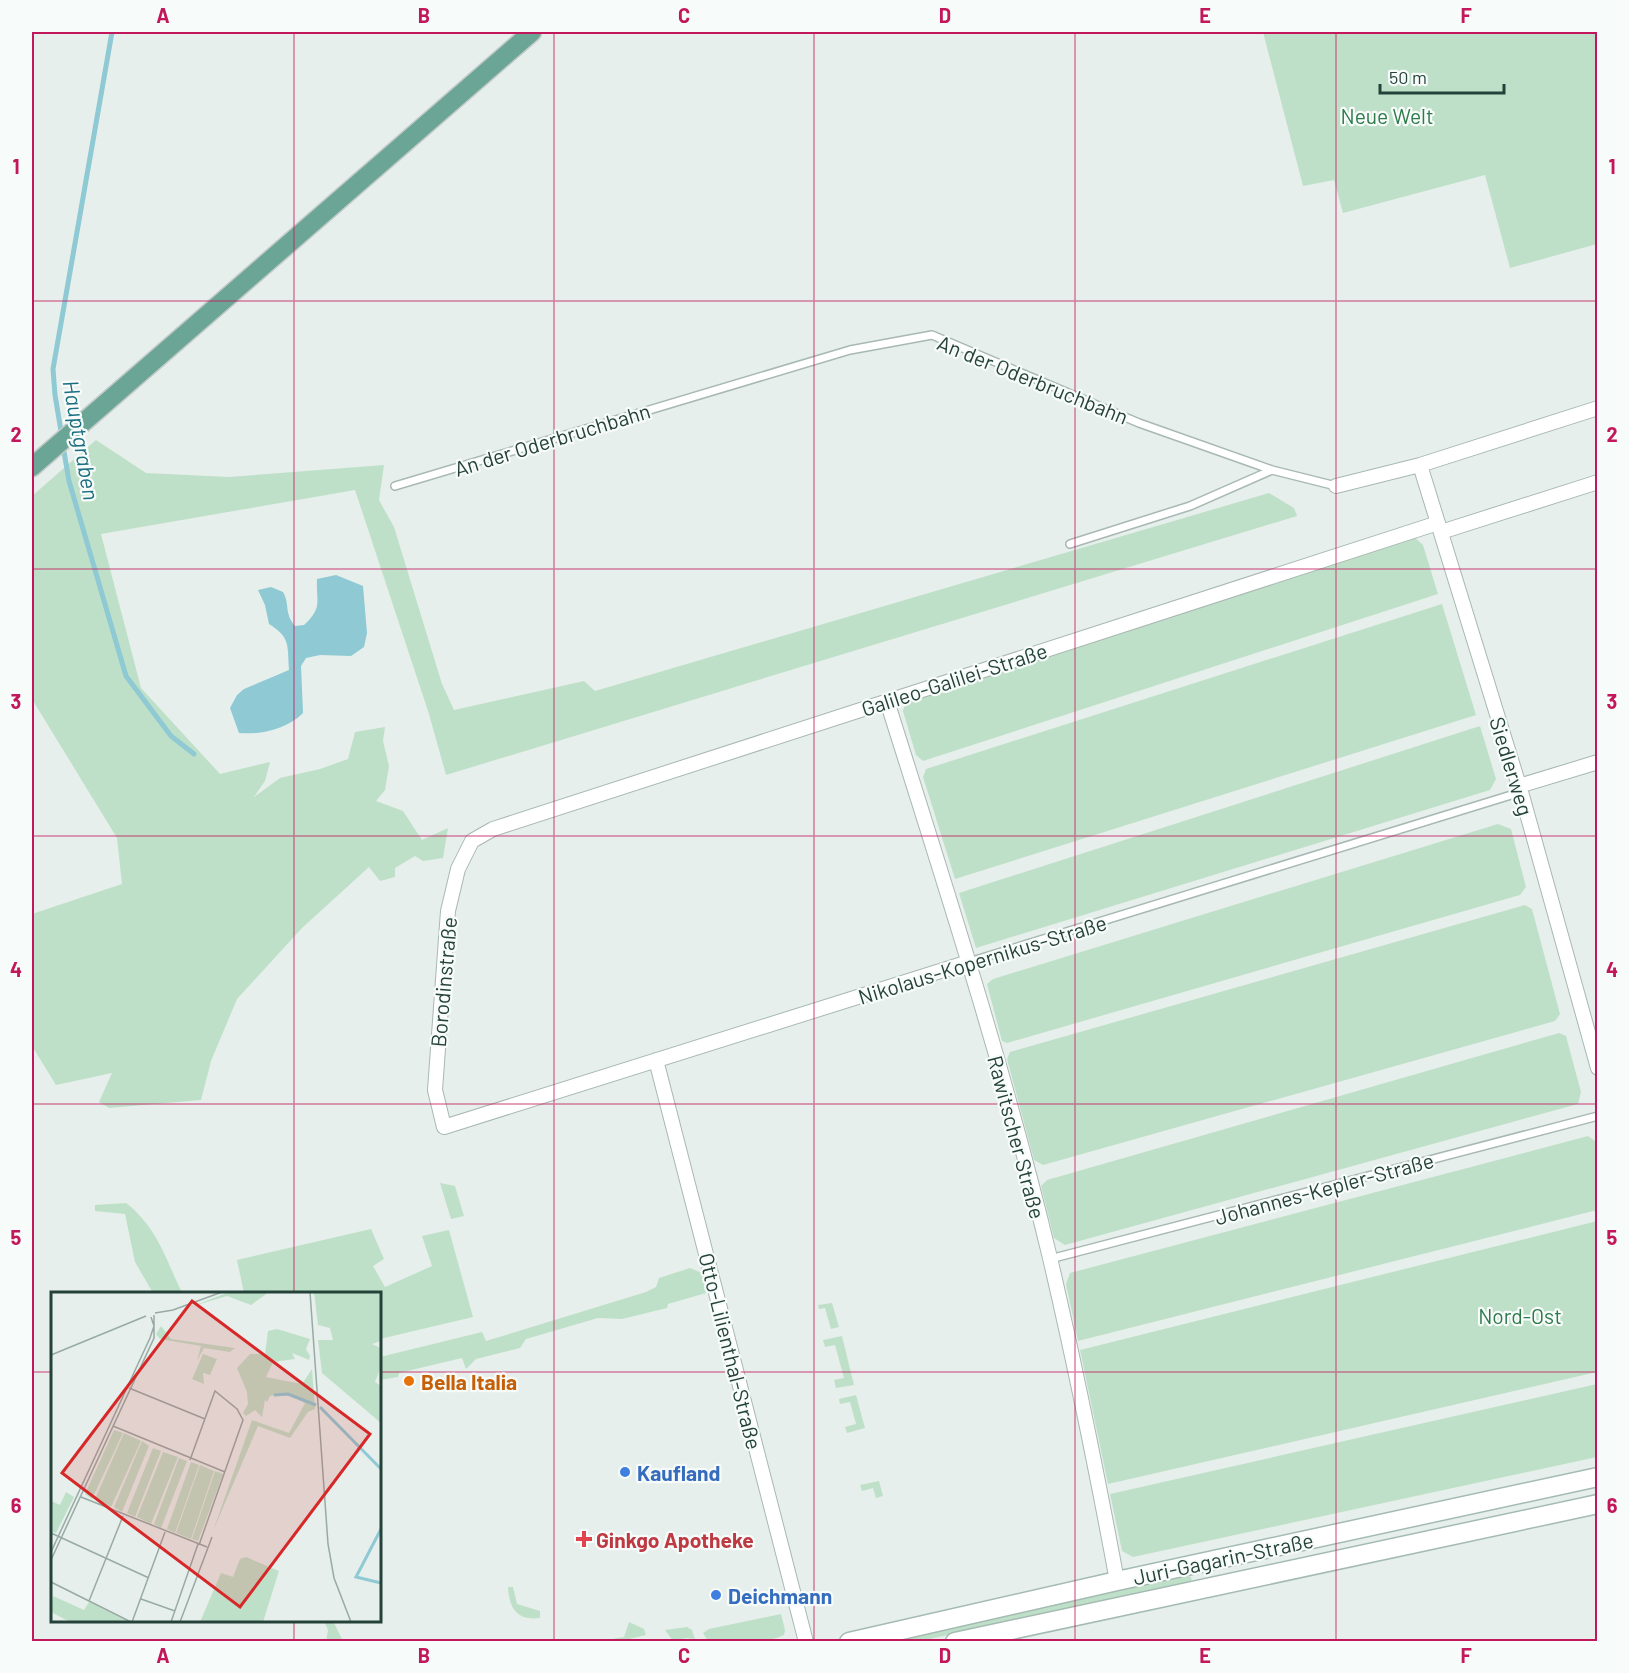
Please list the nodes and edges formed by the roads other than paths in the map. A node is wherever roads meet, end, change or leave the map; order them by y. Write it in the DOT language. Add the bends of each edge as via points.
graph roads {
  1 [pos="532,32"];
  2 [pos="1598,408"];
  3 [pos="1420,465"];
  4 [pos="32,467"];
  5 [pos="1272,470"];
  6 [pos="1598,482"];
  7 [pos="395,486"];
  8 [pos="1336,486"];
  9 [pos="1440,528"];
  10 [pos="1071,544"];
  11 [pos="887,701"];
  12 [pos="1598,762"];
  13 [pos="1520,789"];
  14 [pos="472,841"];
  15 [pos="969,962"];
  16 [pos="656,1060"];
  17 [pos="1598,1068"];
  18 [pos="1598,1116"];
  19 [pos="444,1127"];
  20 [pos="1050,1259"];
  21 [pos="1598,1477"];
  22 [pos="1598,1504"];
  23 [pos="1117,1581"];
  24 [pos="806,1641"];
  25 [pos="849,1641"];
  26 [pos="955,1641"];
  1 -- 4 [label="main road"];
  2 -- 3 [label="street, An der Oderbruchbahn"];
  3 -- 8 [label="street, An der Oderbruchbahn"];
  3 -- 9 [label="street, Siedlerweg"];
  5 -- 7 [label="lane, An der Oderbruchbahn" via="1139,423 932,335 850,350"];
  5 -- 8 [label="lane, An der Oderbruchbahn"];
  5 -- 10 [label="lane" via="1190,506"];
  6 -- 9 [label="street, Galileo-Galilei-Straße"];
  9 -- 11 [label="street, Galileo-Galilei-Straße"];
  9 -- 13 [label="street, Siedlerweg"];
  11 -- 14 [label="street, Galileo-Galilei-Straße" via="493,829"];
  11 -- 15 [label="street, Rawitscher Straße"];
  12 -- 13 [label="street"];
  13 -- 15 [label="lane, Nikolaus-Kopernikus-Straße"];
  13 -- 17 [label="street, Siedlerweg"];
  14 -- 19 [label="street, Borodinstraße" via="458,869 448,911 435,1090"];
  15 -- 16 [label="street, Nikolaus-Kopernikus-Straße"];
  15 -- 20 [label="street, Rawitscher Straße"];
  16 -- 19 [label="street, Nikolaus-Kopernikus-Straße"];
  16 -- 24 [label="street, Otto-Lilienthal-Straße"];
  18 -- 20 [label="lane, Johannes-Kepler-Straße"];
  20 -- 23 [label="street, Rawitscher Straße"];
  21 -- 23 [label="street, Juri-Gagarin-Straße"];
  22 -- 26 [label="street, Juri-Gagarin-Straße"];
  23 -- 25 [label="street, Juri-Gagarin-Straße"];
}
